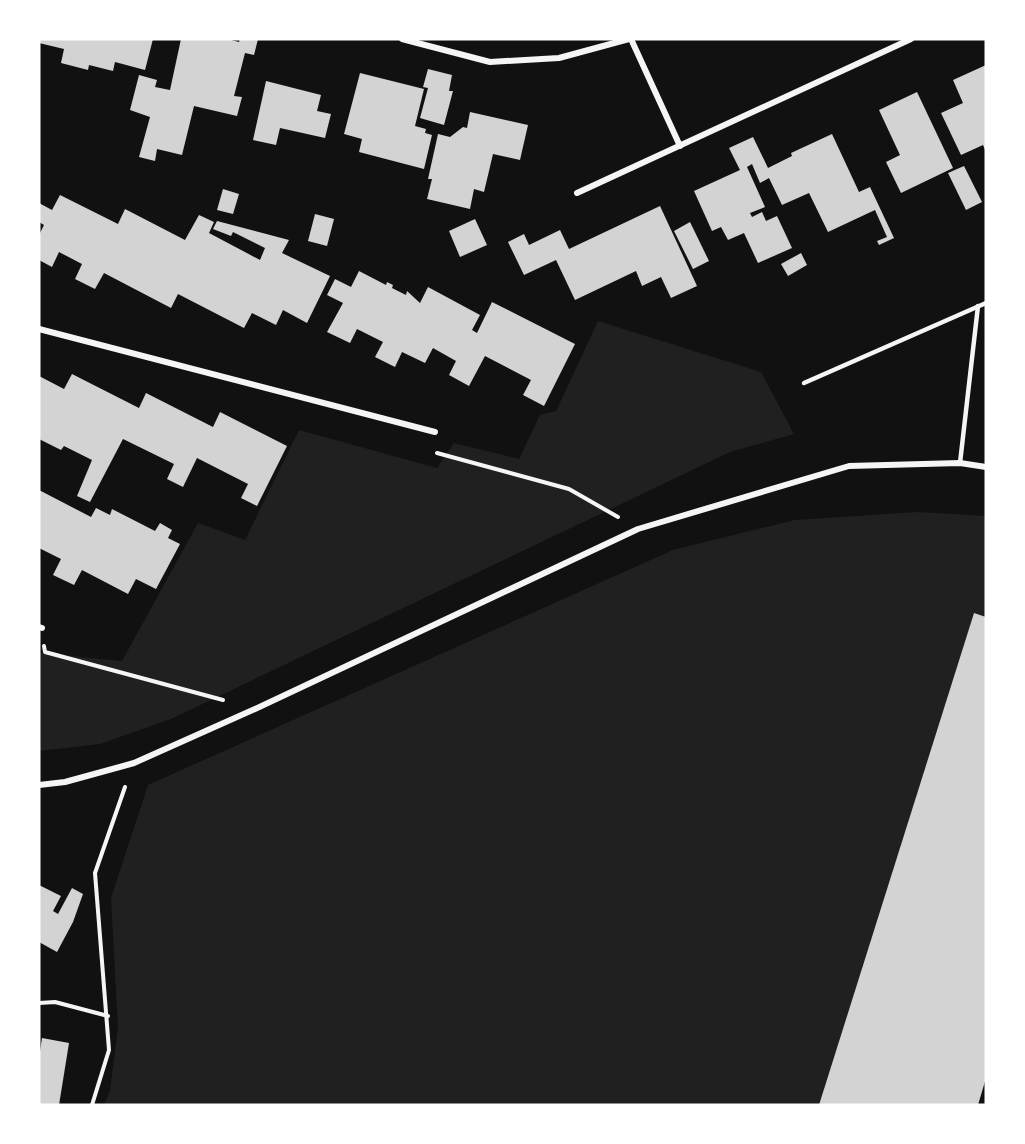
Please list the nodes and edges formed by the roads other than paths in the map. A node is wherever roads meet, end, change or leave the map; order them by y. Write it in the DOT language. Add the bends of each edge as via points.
graph roads {
  1 [pos="402,39"];
  2 [pos="630,39"];
  3 [pos="911,39"];
  4 [pos="680,146"];
  5 [pos="577,193"];
  6 [pos="986,303"];
  7 [pos="978,306"];
  8 [pos="39,329"];
  9 [pos="804,383"];
  10 [pos="435,432"];
  11 [pos="960,463"];
  12 [pos="986,467"];
  13 [pos="39,785"];
  1 -- 2 [label="street" via="490,62 559,58"];
  2 -- 4 [label="street"];
  3 -- 4 [label="street"];
  4 -- 5 [label="street"];
  6 -- 7 [label="lane"];
  7 -- 9 [label="lane"];
  7 -- 11 [label="lane"];
  8 -- 10 [label="street"];
  11 -- 12 [label="street"];
  11 -- 13 [label="street" via="849,466 638,528 134,763"];
}
